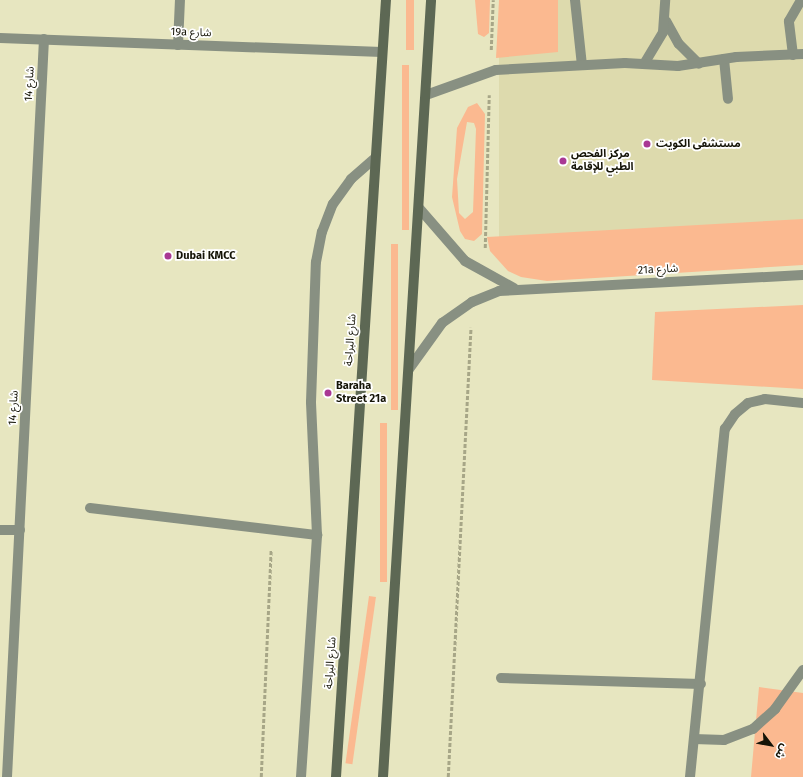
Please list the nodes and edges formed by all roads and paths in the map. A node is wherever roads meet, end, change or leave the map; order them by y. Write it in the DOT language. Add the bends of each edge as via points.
graph roads {
  1 [pos="180,0"];
  2 [pos="386,0"];
  3 [pos="431,0"];
  4 [pos="493,0"];
  5 [pos="575,0"];
  6 [pos="665,0"];
  7 [pos="801,0"];
  8 [pos="666,21"];
  9 [pos="0,38"];
  10 [pos="44,39"];
  11 [pos="178,45"];
  12 [pos="382,52"];
  13 [pos="798,54"];
  14 [pos="724,59"];
  15 [pos="644,64"];
  16 [pos="699,64"];
  17 [pos="582,65"];
  18 [pos="490,72"];
  19 [pos="426,95"];
  20 [pos="728,99"];
  21 [pos="374,159"];
  22 [pos="419,208"];
  23 [pos="484,274"];
  24 [pos="803,275"];
  25 [pos="514,288"];
  26 [pos="472,302"];
  27 [pos="410,369"];
  28 [pos="803,403"];
  29 [pos="90,508"];
  30 [pos="0,530"];
  31 [pos="20,530"];
  32 [pos="272,530"];
  33 [pos="317,535"];
  34 [pos="803,670"];
  35 [pos="501,678"];
  36 [pos="701,684"];
  37 [pos="694,739"];
  38 [pos="4,764"];
  39 [pos="7,777"];
  40 [pos="261,777"];
  41 [pos="301,777"];
  42 [pos="336,777"];
  43 [pos="383,777"];
  44 [pos="448,777"];
  45 [pos="690,777"];
  1 -- 11 [label="street"];
  2 -- 12 [label="street, شارع البراحة"];
  3 -- 19 [label="street"];
  4 -- 18 [label="path"];
  5 -- 17 [label="street"];
  6 -- 8 [label="street"];
  7 -- 13 [label="street" via="789,21"];
  8 -- 15 [label="street" via="658,44"];
  8 -- 16 [label="street" via="680,44"];
  9 -- 10 [label="street, 19a شارع"];
  10 -- 11 [label="street, 19a شارع"];
  10 -- 31 [label="street, شارع 14"];
  11 -- 12 [label="street, 19a شارع"];
  12 -- 21 [label="street, شارع البراحة"];
  13 -- 14 [label="street"];
  14 -- 16 [label="street"];
  14 -- 20 [label="street"];
  15 -- 16 [label="street"];
  15 -- 17 [label="street"];
  17 -- 18 [label="street"];
  18 -- 19 [label="street"];
  18 -- 23 [label="path"];
  19 -- 22 [label="street"];
  21 -- 33 [label="street" via="351,179 333,204 322,232 316,262 311,402"];
  21 -- 42 [label="street, شارع البراحة"];
  22 -- 23 [label="street, 21a شارع" via="447,245"];
  22 -- 27 [label="street"];
  23 -- 25 [label="street, 21a شارع"];
  24 -- 25 [label="street, 21a شارع"];
  25 -- 26 [label="street, 21a شارع"];
  26 -- 27 [label="street, 21a شارع" via="442,323"];
  26 -- 44 [label="path"];
  27 -- 43 [label="street"];
  28 -- 36 [label="street" via="765,399 748,403 735,414 725,429"];
  29 -- 32 [label="street"];
  30 -- 31 [label="street"];
  31 -- 38 [label="street, شارع 14"];
  32 -- 33 [label="street"];
  32 -- 40 [label="path"];
  33 -- 41 [label="street"];
  34 -- 37 [label="street" via="775,709 753,729 724,740"];
  35 -- 36 [label="street"];
  36 -- 37 [label="street"];
  37 -- 45 [label="street"];
  38 -- 39 [label="street, شارع 14"];
}
